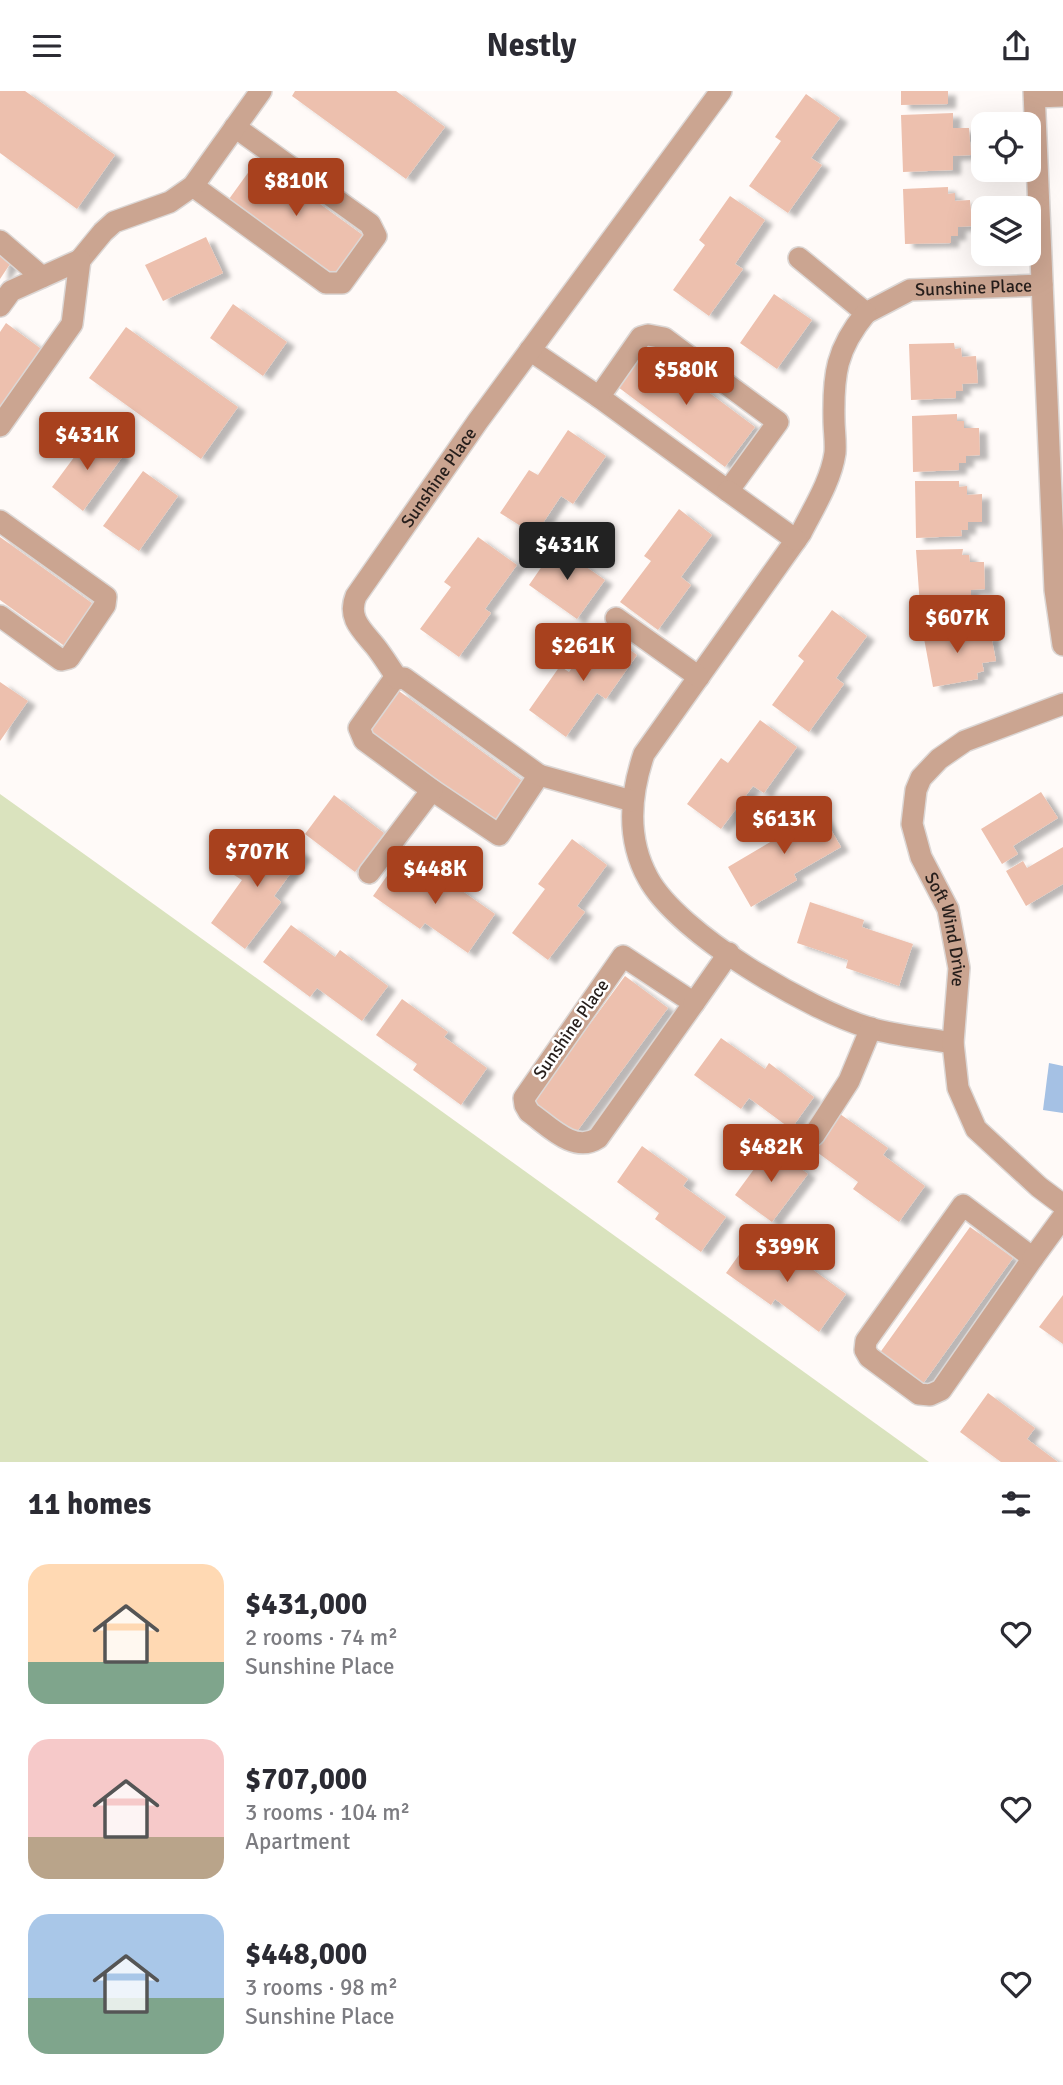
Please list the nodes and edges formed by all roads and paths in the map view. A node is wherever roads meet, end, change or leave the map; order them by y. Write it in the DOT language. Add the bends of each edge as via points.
graph roads {
  1 [pos="261,91"];
  2 [pos="721,91"];
  3 [pos="1035,94"];
  4 [pos="1063,96"];
  5 [pos="235,127"];
  6 [pos="193,186"];
  7 [pos="0,241"];
  8 [pos="799,258"];
  9 [pos="80,260"];
  10 [pos="42,277"];
  11 [pos="1042,285"];
  12 [pos="0,306"];
  13 [pos="866,313"];
  14 [pos="530,350"];
  15 [pos="598,397"];
  16 [pos="0,426"];
  17 [pos="728,491"];
  18 [pos="1057,500"];
  19 [pos="0,521"];
  20 [pos="796,540"];
  21 [pos="0,616"];
  22 [pos="616,618"];
  23 [pos="1063,645"];
  24 [pos="699,677"];
  25 [pos="398,679"];
  26 [pos="1063,704"];
  27 [pos="539,775"];
  28 [pos="432,790"];
  29 [pos="632,801"];
  30 [pos="369,873"];
  31 [pos="729,953"];
  32 [pos="694,1003"];
  33 [pos="871,1028"];
  34 [pos="953,1043"];
  35 [pos="814,1135"];
  36 [pos="1063,1205"];
  37 [pos="1063,1217"];
  38 [pos="1033,1258"];
  1 -- 5 [label="street"];
  2 -- 14 [label="street, Sunshine Place"];
  3 -- 4 [label="street"];
  3 -- 11 [label="street"];
  5 -- 6 [label="street"];
  5 -- 6 [label="street" via="370,223 376,236 342,283 326,283"];
  6 -- 9 [label="street" via="170,202 114,222"];
  7 -- 10 [label="street"];
  8 -- 13 [label="street"];
  9 -- 10 [label="street"];
  9 -- 16 [label="street" via="72,324"];
  10 -- 12 [label="street" via="11,291"];
  11 -- 13 [label="street, Sunshine Place" via="909,291"];
  11 -- 18 [label="street"];
  13 -- 20 [label="street, Sunshine Place" via="842,348 834,372 835,453"];
  14 -- 15 [label="street"];
  14 -- 25 [label="street, Sunshine Place" via="356,596 352,606 357,627"];
  15 -- 17 [label="street"];
  15 -- 17 [label="street" via="641,337 664,338 778,422"];
  17 -- 20 [label="street"];
  18 -- 23 [label="street" via="1055,590"];
  19 -- 21 [label="street" via="106,597 69,658 61,660"];
  20 -- 24 [label="street, Sunshine Place"];
  22 -- 24 [label="street"];
  24 -- 29 [label="street, Sunshine Place" via="644,754"];
  25 -- 27 [label="street, Sunshine Place" via="404,678"];
  25 -- 28 [label="street" via="359,728 364,740"];
  26 -- 34 [label="street, Soft Wind Drive" via="965,741 939,759 916,790 912,824 921,857 948,909 959,968"];
  27 -- 28 [label="street" via="499,835"];
  27 -- 29 [label="street, Sunshine Place"];
  28 -- 30 [label="street"];
  29 -- 31 [label="street, Sunshine Place" via="636,849 648,879 691,926"];
  31 -- 32 [label="street, Sunshine Place"];
  31 -- 33 [label="street, Sunshine Place" via="824,1011"];
  32 -- 32 [label="street, Sunshine Place" via="598,1138 589,1144 569,1140 529,1112 524,1098 527,1091 623,955"];
  33 -- 34 [label="street, Sunshine Place"];
  33 -- 35 [label="street" via="849,1081"];
  34 -- 36 [label="street, Soft Wind Drive" via="958,1088 976,1129"];
  37 -- 38 [label="street"];
  38 -- 38 [label="street" via="941,1390 919,1394 869,1357 866,1341 963,1205"];
}
